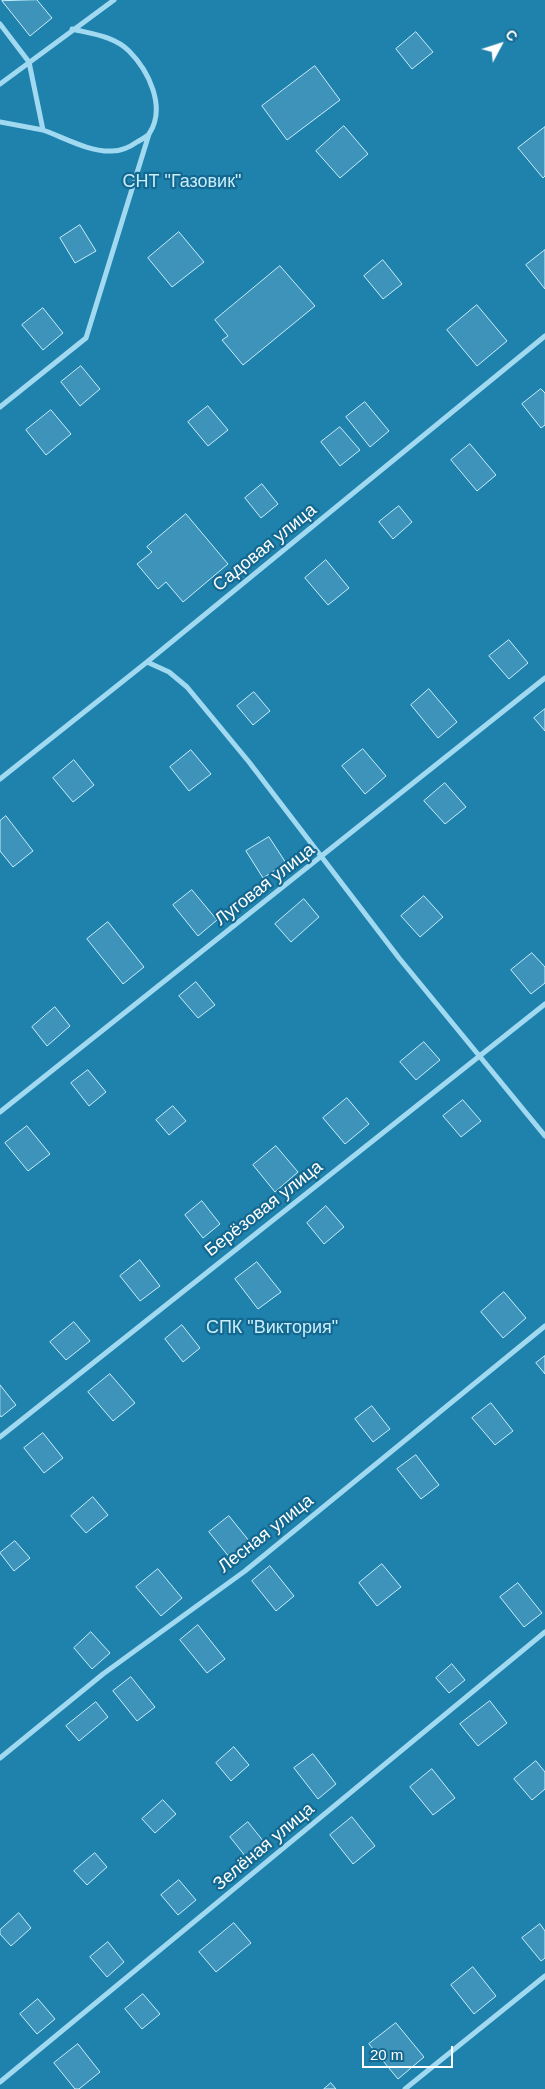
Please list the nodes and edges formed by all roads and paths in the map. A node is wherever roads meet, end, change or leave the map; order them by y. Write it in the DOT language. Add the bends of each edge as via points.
graph roads {
  1 [pos="114,0"];
  2 [pos="0,24"];
  3 [pos="72,29"];
  4 [pos="29,62"];
  5 [pos="0,84"];
  6 [pos="0,122"];
  7 [pos="43,130"];
  8 [pos="149,134"];
  9 [pos="545,336"];
  10 [pos="0,407"];
  11 [pos="147,662"];
  12 [pos="545,678"];
  13 [pos="0,779"];
  14 [pos="322,858"];
  15 [pos="545,1004"];
  16 [pos="480,1057"];
  17 [pos="0,1112"];
  18 [pos="545,1136"];
  19 [pos="545,1326"];
  20 [pos="0,1437"];
  21 [pos="545,1632"];
  22 [pos="0,1758"];
  23 [pos="545,1976"];
  24 [pos="0,2082"];
  25 [pos="405,2089"];
  1 -- 3 [label="street"];
  2 -- 4 [label="street"];
  3 -- 4 [label="street"];
  3 -- 8 [label="street" via="108,38 128,50 147,72 155,107"];
  4 -- 5 [label="street"];
  4 -- 7 [label="street"];
  6 -- 7 [label="street"];
  7 -- 8 [label="street" via="96,150 114,151 132,146"];
  8 -- 10 [label="street" via="86,338"];
  9 -- 11 [label="street, Садовая улица"];
  11 -- 13 [label="street, Садовая улица"];
  11 -- 14 [label="street" via="169,672 187,687"];
  12 -- 14 [label="street, Луговая улица"];
  14 -- 16 [label="street"];
  14 -- 17 [label="street, Луговая улица"];
  15 -- 16 [label="street, Берёзовая улица"];
  16 -- 18 [label="street"];
  16 -- 20 [label="street, Берёзовая улица"];
  19 -- 22 [label="street, Лесная улица" via="245,1571 103,1674"];
  21 -- 24 [label="street, Зелёная улица"];
  23 -- 25 [label="street"];
}
